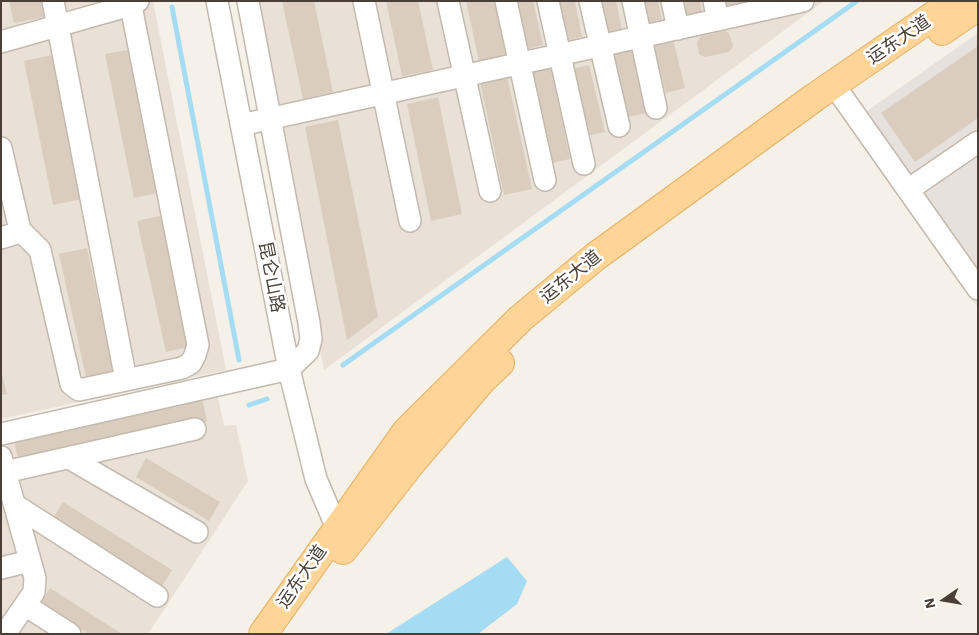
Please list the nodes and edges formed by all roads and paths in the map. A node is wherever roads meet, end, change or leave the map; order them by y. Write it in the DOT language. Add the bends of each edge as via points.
graph roads {
  1 [pos="53,1"];
  2 [pos="217,1"];
  3 [pos="248,1"];
  4 [pos="364,1"];
  5 [pos="448,1"];
  6 [pos="506,1"];
  7 [pos="548,1"];
  8 [pos="590,1"];
  9 [pos="633,1"];
  10 [pos="672,1"];
  11 [pos="133,2"];
  12 [pos="796,2"];
  13 [pos="962,5"];
  14 [pos="755,7"];
  15 [pos="716,11"];
  16 [pos="59,26"];
  17 [pos="678,29"];
  18 [pos="641,37"];
  19 [pos="1,42"];
  20 [pos="600,46"];
  21 [pos="560,55"];
  22 [pos="520,64"];
  23 [pos="465,76"];
  24 [pos="838,91"];
  25 [pos="383,94"];
  26 [pos="656,108"];
  27 [pos="270,119"];
  28 [pos="241,125"];
  29 [pos="619,126"];
  30 [pos="978,142"];
  31 [pos="1,148"];
  32 [pos="584,164"];
  33 [pos="545,180"];
  34 [pos="908,190"];
  35 [pos="490,191"];
  36 [pos="410,221"];
  37 [pos="11,234"];
  38 [pos="976,281"];
  39 [pos="289,369"];
  40 [pos="126,380"];
  41 [pos="196,429"];
  42 [pos="1,434"];
  43 [pos="69,458"];
  44 [pos="3,465"];
  45 [pos="14,505"];
  46 [pos="197,532"];
  47 [pos="341,538"];
  48 [pos="30,560"];
  49 [pos="1,568"];
  50 [pos="157,596"];
  51 [pos="25,605"];
  52 [pos="5,634"];
  53 [pos="70,634"];
  54 [pos="263,634"];
  55 [pos="286,634"];
  1 -- 16 [label="street"];
  2 -- 28 [label="street, 昆仑山路"];
  3 -- 27 [label="street"];
  4 -- 25 [label="street"];
  5 -- 23 [label="street"];
  6 -- 22 [label="street"];
  7 -- 21 [label="street"];
  8 -- 20 [label="street"];
  9 -- 18 [label="street"];
  10 -- 17 [label="street"];
  11 -- 16 [label="street"];
  11 -- 40 [label="street" via="198,344 196,356 182,368"];
  12 -- 14 [label="street"];
  13 -- 24 [label="main road, 运东大道"];
  14 -- 15 [label="street"];
  15 -- 17 [label="street"];
  16 -- 19 [label="street"];
  16 -- 40 [label="street"];
  17 -- 18 [label="street"];
  18 -- 20 [label="street"];
  18 -- 26 [label="street"];
  20 -- 21 [label="street"];
  20 -- 29 [label="street"];
  21 -- 22 [label="street"];
  21 -- 32 [label="street"];
  22 -- 23 [label="street"];
  22 -- 33 [label="street"];
  23 -- 25 [label="street"];
  23 -- 35 [label="street"];
  24 -- 34 [label="street"];
  24 -- 47 [label="main road, 运东大道" via="602,271 534,330 483,380"];
  25 -- 27 [label="street"];
  25 -- 36 [label="street"];
  27 -- 28 [label="street"];
  27 -- 39 [label="street" via="311,339 308,351"];
  28 -- 39 [label="street, 昆仑山路"];
  30 -- 34 [label="street"];
  31 -- 37 [label="street"];
  34 -- 38 [label="street"];
  37 -- 40 [label="street" via="40,250 71,384 78,390"];
  39 -- 42 [label="street"];
  39 -- 47 [label="street, 昆仑山路" via="316,479"];
  41 -- 43 [label="street"];
  43 -- 44 [label="street"];
  43 -- 46 [label="street"];
  44 -- 45 [label="street"];
  45 -- 48 [label="street"];
  45 -- 50 [label="street"];
  47 -- 54 [label="main road, 运东大道"];
  47 -- 55 [label="main road, 运东大道" via="319,582"];
  48 -- 49 [label="street"];
  48 -- 51 [label="street" via="35,578 34,592"];
  51 -- 52 [label="street"];
  51 -- 53 [label="street"];
}
